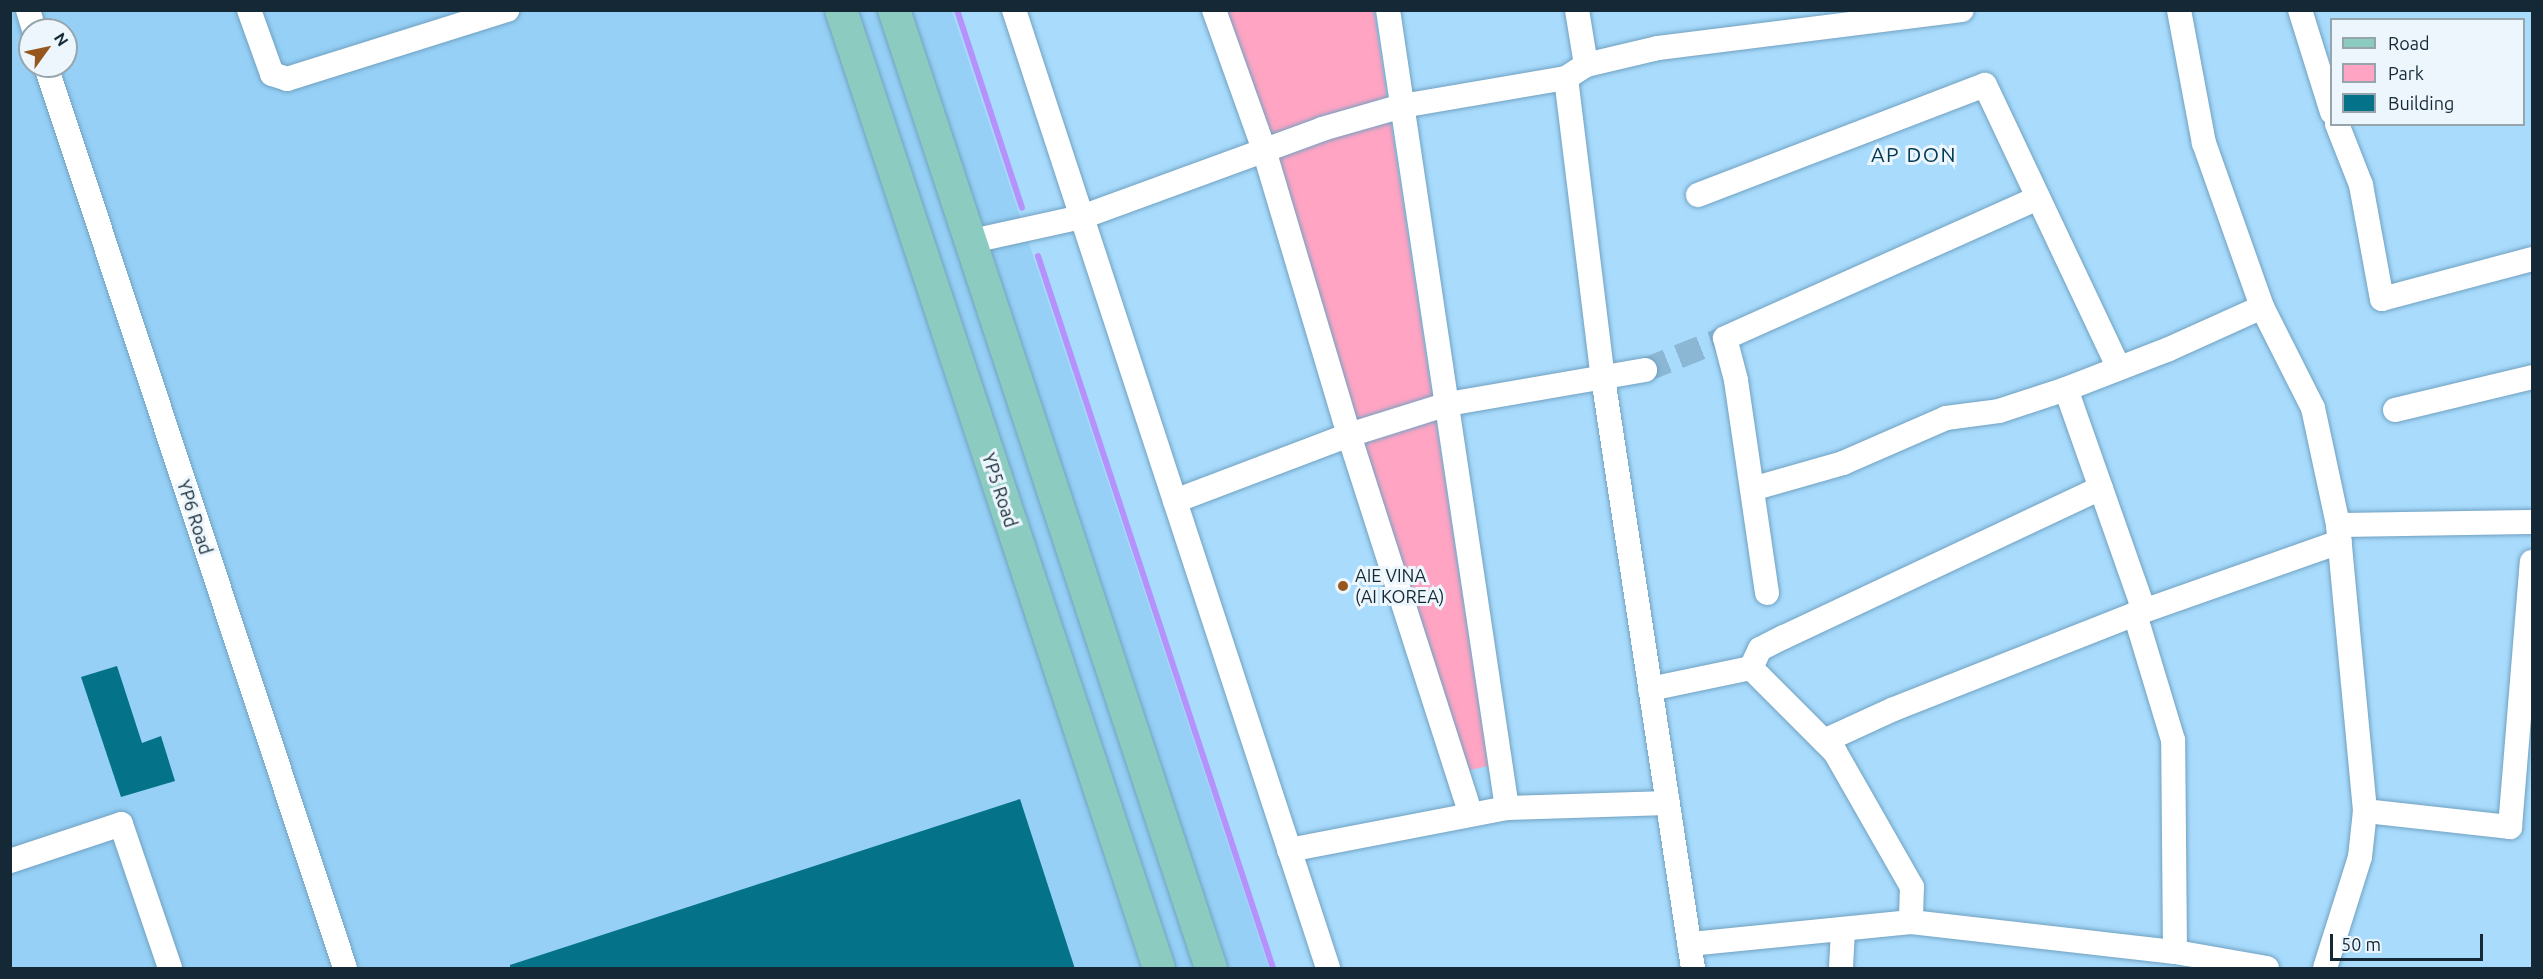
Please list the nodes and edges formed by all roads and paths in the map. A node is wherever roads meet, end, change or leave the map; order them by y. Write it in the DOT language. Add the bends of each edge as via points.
graph roads {
  1 [pos="249,10"];
  2 [pos="507,10"];
  3 [pos="841,10"];
  4 [pos="894,10"];
  5 [pos="1014,10"];
  6 [pos="1214,10"];
  7 [pos="1388,10"];
  8 [pos="1577,10"];
  9 [pos="1962,10"];
  10 [pos="2180,10"];
  11 [pos="2300,10"];
  12 [pos="1907,14"];
  13 [pos="1586,64"];
  14 [pos="50,78"];
  15 [pos="1566,78"];
  16 [pos="1402,105"];
  17 [pos="2330,109"];
  18 [pos="2338,126"];
  19 [pos="1264,150"];
  20 [pos="1698,195"];
  21 [pos="2038,198"];
  22 [pos="1082,217"];
  23 [pos="968,242"];
  24 [pos="922,256"];
  25 [pos="2532,259"];
  26 [pos="2262,307"];
  27 [pos="2118,367"];
  28 [pos="1645,370"];
  29 [pos="2532,377"];
  30 [pos="1603,378"];
  31 [pos="2066,389"];
  32 [pos="1448,404"];
  33 [pos="2395,410"];
  34 [pos="1349,435"];
  35 [pos="2101,488"];
  36 [pos="1752,489"];
  37 [pos="1175,501"];
  38 [pos="2532,522"];
  39 [pos="2339,533"];
  40 [pos="2532,562"];
  41 [pos="1767,593"];
  42 [pos="2139,612"];
  43 [pos="1750,668"];
  44 [pos="1650,689"];
  45 [pos="1824,741"];
  46 [pos="1668,803"];
  47 [pos="1507,808"];
  48 [pos="2365,811"];
  49 [pos="1470,813"];
  50 [pos="1289,850"];
  51 [pos="10,861"];
  52 [pos="1911,922"];
  53 [pos="1843,929"];
  54 [pos="1689,944"];
  55 [pos="2175,952"];
  56 [pos="170,969"];
  57 [pos="345,969"];
  58 [pos="1159,969"];
  59 [pos="1211,969"];
  60 [pos="1328,969"];
  61 [pos="1693,969"];
  62 [pos="1841,969"];
  63 [pos="2267,969"];
  64 [pos="2325,969"];
  1 -- 2 [label="street" via="272,74 288,79"];
  3 -- 24 [label="main road, YP5 Road"];
  4 -- 23 [label="main road"];
  5 -- 22 [label="street"];
  6 -- 19 [label="street"];
  7 -- 16 [label="street"];
  8 -- 13 [label="street"];
  9 -- 12 [label="street"];
  10 -- 26 [label="street" via="2204,143"];
  11 -- 17 [label="street"];
  12 -- 13 [label="street" via="1658,48"];
  13 -- 15 [label="street"];
  14 -- 57 [label="street, YP6 Road"];
  15 -- 16 [label="street"];
  15 -- 30 [label="street"];
  16 -- 19 [label="street"];
  16 -- 32 [label="street"];
  18 -- 25 [label="street" via="2361,185 2382,299"];
  19 -- 22 [label="street"];
  19 -- 34 [label="street"];
  20 -- 21 [label="street" via="1985,85"];
  21 -- 27 [label="street"];
  21 -- 36 [label="street" via="1725,338 1737,380"];
  22 -- 23 [label="street"];
  22 -- 37 [label="street"];
  23 -- 24 [label="main road"];
  23 -- 59 [label="main road"];
  24 -- 58 [label="main road, YP5 Road"];
  26 -- 27 [label="street" via="2169,350"];
  26 -- 39 [label="street" via="2313,408"];
  27 -- 31 [label="street"];
  28 -- 30 [label="street"];
  29 -- 33 [label="street"];
  30 -- 32 [label="street"];
  30 -- 44 [label="street"];
  31 -- 35 [label="street"];
  31 -- 36 [label="street" via="1999,411 1946,418 1843,463"];
  32 -- 34 [label="street"];
  32 -- 47 [label="street"];
  34 -- 37 [label="street"];
  34 -- 49 [label="street"];
  35 -- 42 [label="street"];
  35 -- 43 [label="street" via="1760,649"];
  36 -- 41 [label="street"];
  37 -- 50 [label="street"];
  38 -- 39 [label="street"];
  39 -- 42 [label="street"];
  39 -- 48 [label="street"];
  40 -- 48 [label="street" via="2510,826"];
  42 -- 45 [label="street" via="1884,713"];
  42 -- 55 [label="street" via="2173,740"];
  43 -- 44 [label="street"];
  43 -- 45 [label="street"];
  44 -- 46 [label="street"];
  45 -- 52 [label="street" via="1835,752 1912,887"];
  46 -- 47 [label="street"];
  46 -- 54 [label="street"];
  47 -- 49 [label="street"];
  48 -- 64 [label="street" via="2360,857"];
  49 -- 50 [label="street"];
  50 -- 60 [label="street"];
  51 -- 56 [label="street" via="121,824"];
  52 -- 53 [label="street"];
  52 -- 55 [label="street"];
  53 -- 54 [label="street"];
  53 -- 62 [label="street"];
  54 -- 61 [label="street"];
  55 -- 63 [label="street"];
}
